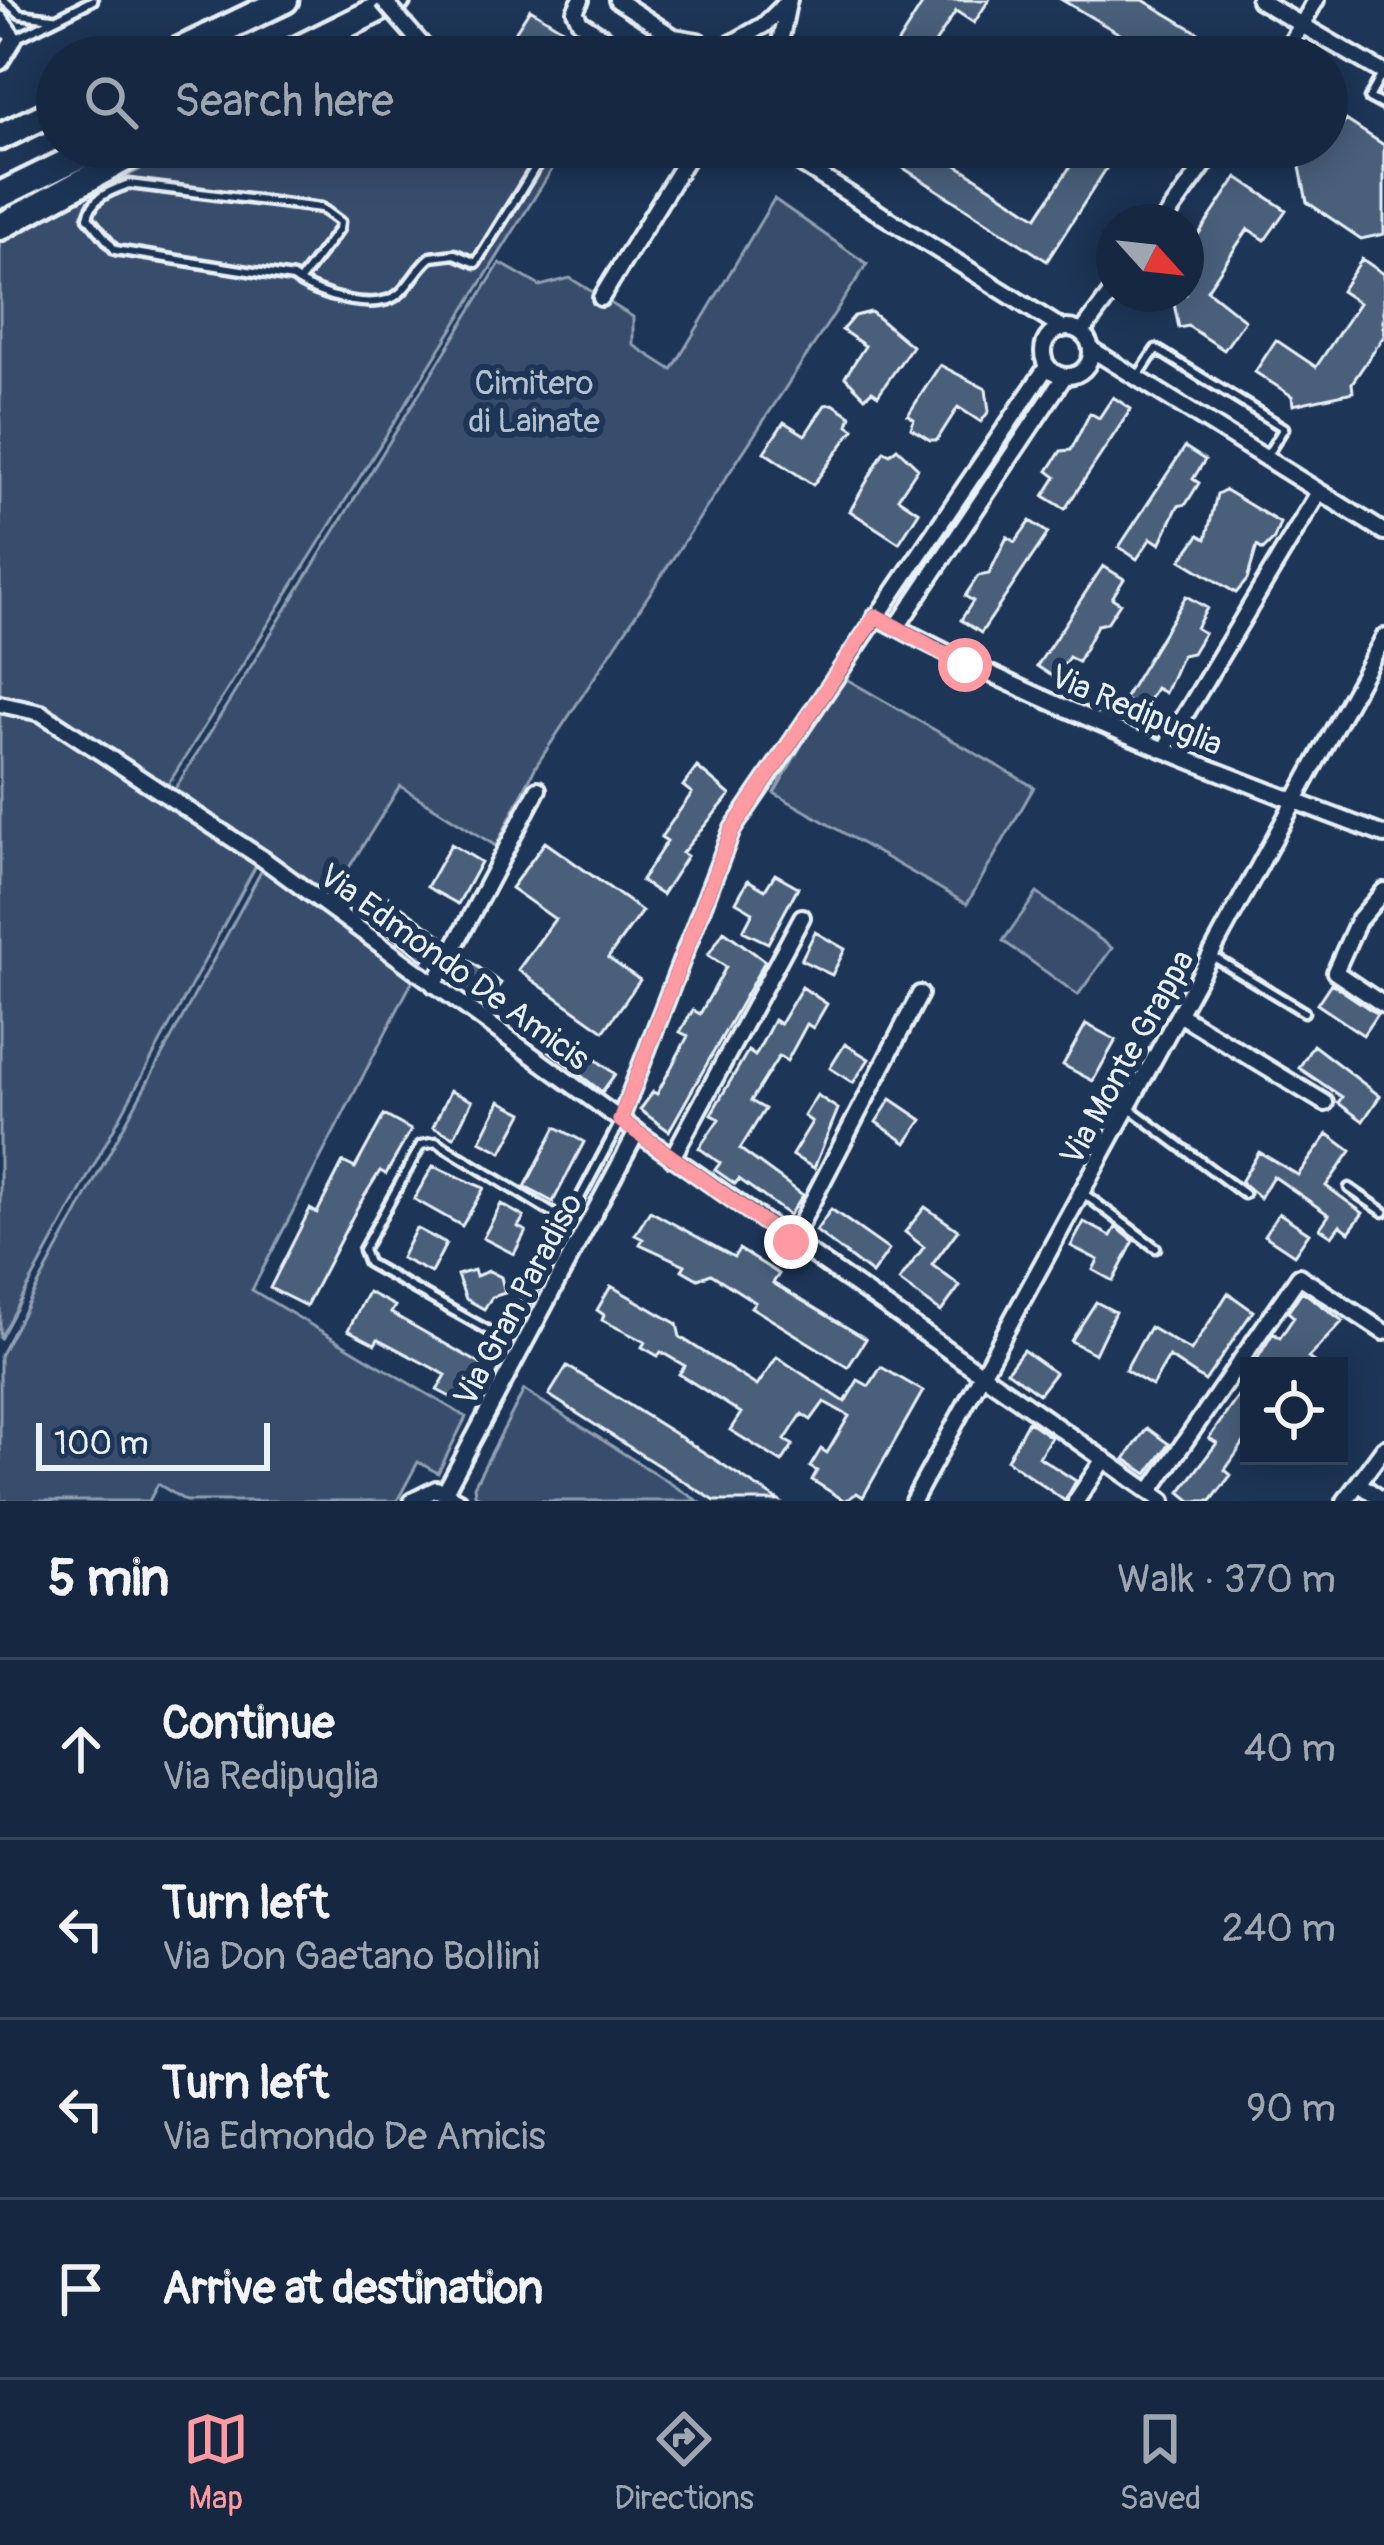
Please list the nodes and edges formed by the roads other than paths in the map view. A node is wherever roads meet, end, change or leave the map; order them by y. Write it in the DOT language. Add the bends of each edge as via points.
graph roads {
  1 [pos="4,0"];
  2 [pos="93,0"];
  3 [pos="285,0"];
  4 [pos="382,0"];
  5 [pos="397,0"];
  6 [pos="581,0"];
  7 [pos="617,0"];
  8 [pos="789,0"];
  9 [pos="1259,0"];
  10 [pos="1316,0"];
  11 [pos="56,18"];
  12 [pos="0,19"];
  13 [pos="1301,25"];
  14 [pos="210,36"];
  15 [pos="324,36"];
  16 [pos="414,36"];
  17 [pos="602,36"];
  18 [pos="672,36"];
  19 [pos="745,36"];
  20 [pos="779,36"];
  21 [pos="1295,36"];
  22 [pos="1320,36"];
  23 [pos="14,39"];
  24 [pos="1348,52"];
  25 [pos="0,62"];
  26 [pos="1384,73"];
  27 [pos="1384,106"];
  28 [pos="36,120"];
  29 [pos="0,137"];
  30 [pos="55,168"];
  31 [pos="108,168"];
  32 [pos="535,168"];
  33 [pos="681,168"];
  34 [pos="813,168"];
  35 [pos="1202,168"];
  36 [pos="0,195"];
  37 [pos="1176,204"];
  38 [pos="0,227"];
  39 [pos="298,282"];
  40 [pos="601,298"];
  41 [pos="1097,312"];
  42 [pos="1083,331"];
  43 [pos="1056,333"];
  44 [pos="1091,349"];
  45 [pos="1046,368"];
  46 [pos="1064,377"];
  47 [pos="1138,377"];
  48 [pos="1265,458"];
  49 [pos="1319,492"];
  50 [pos="1383,529"];
  51 [pos="876,616"];
  52 [pos="897,627"];
  53 [pos="1384,637"];
  54 [pos="0,704"];
  55 [pos="1165,750"];
  56 [pos="538,789"];
  57 [pos="1294,801"];
  58 [pos="1384,835"];
  59 [pos="1384,891"];
  60 [pos="802,917"];
  61 [pos="1212,956"];
  62 [pos="434,985"];
  63 [pos="920,994"];
  64 [pos="1384,1004"];
  65 [pos="1304,1012"];
  66 [pos="1180,1015"];
  67 [pos="1325,1103"];
  68 [pos="1129,1108"];
  69 [pos="620,1120"];
  70 [pos="637,1132"];
  71 [pos="672,1158"];
  72 [pos="1349,1188"];
  73 [pos="1083,1193"];
  74 [pos="1244,1194"];
  75 [pos="1384,1212"];
  76 [pos="567,1222"];
  77 [pos="791,1242"];
  78 [pos="1156,1248"];
  79 [pos="1384,1332"];
  80 [pos="982,1375"];
  81 [pos="1384,1448"];
  82 [pos="1104,1459"];
  83 [pos="1358,1483"];
  84 [pos="445,1492"];
  85 [pos="1156,1496"];
  86 [pos="412,1501"];
  87 [pos="460,1501"];
  88 [pos="913,1501"];
  89 [pos="1076,1501"];
  90 [pos="1345,1501"];
  91 [pos="1384,1501"];
  1 -- 11 [label="lane" via="20,14"];
  2 -- 11 [label="lane"];
  3 -- 14 [label="highway"];
  4 -- 16 [label="street, bridge"];
  5 -- 15 [label="highway"];
  6 -- 17 [label="street" via="580,22"];
  7 -- 18 [label="street"];
  8 -- 19 [label="street"];
  8 -- 20 [label="street"];
  9 -- 13 [label="street"];
  10 -- 13 [label="street"];
  11 -- 23 [label="lane"];
  12 -- 23 [label="street"];
  13 -- 21 [label="street"];
  13 -- 22 [label="street"];
  23 -- 25 [label="street"];
  24 -- 26 [label="street"];
  26 -- 27 [label="lane" via="1369,98"];
  28 -- 29 [label="highway"];
  30 -- 36 [label="highway"];
  31 -- 38 [label="highway"];
  32 -- 39 [label="lane" via="476,263 431,256 384,302 311,292"];
  33 -- 40 [label="street"];
  34 -- 43 [label="street"];
  35 -- 37 [label="street"];
  39 -- 39 [label="lane" via="115,250 98,234 90,208 129,184 321,208 339,229"];
  41 -- 42 [label="street"];
  42 -- 43 [label="street"];
  42 -- 44 [label="street"];
  43 -- 45 [label="street" via="1043,350"];
  44 -- 46 [label="street" via="1084,367"];
  44 -- 47 [label="street"];
  45 -- 46 [label="street"];
  45 -- 51 [label="street"];
  46 -- 52 [label="street"];
  47 -- 48 [label="street"];
  47 -- 48 [label="lane" via="1156,349 1284,428"];
  48 -- 49 [label="street"];
  49 -- 50 [label="street"];
  49 -- 55 [label="street"];
  51 -- 52 [label="street, Via Redipuglia"];
  51 -- 69 [label="street" via="732,830"];
  52 -- 55 [label="street, Via Redipuglia" via="965,665"];
  53 -- 57 [label="street, Via Monte Grappa"];
  54 -- 62 [label="street, Via Edmondo De Amicis" via="41,713 155,786"];
  55 -- 57 [label="street, Via Redipuglia"];
  56 -- 62 [label="street"];
  57 -- 58 [label="street, Via Redipuglia"];
  57 -- 61 [label="street, Via Monte Grappa"];
  59 -- 64 [label="street" via="1358,921 1335,971"];
  60 -- 71 [label="street"];
  61 -- 65 [label="lane"];
  61 -- 66 [label="street, Via Monte Grappa"];
  62 -- 69 [label="street, Via Edmondo De Amicis"];
  63 -- 77 [label="street"];
  66 -- 67 [label="street"];
  66 -- 68 [label="street, Via Monte Grappa"];
  68 -- 73 [label="street, Via Monte Grappa"];
  68 -- 74 [label="lane"];
  69 -- 70 [label="street, Via Edmondo De Amicis"];
  69 -- 76 [label="lane"];
  70 -- 71 [label="street, Via Edmondo De Amicis"];
  70 -- 84 [label="street, Via Gran Paradiso"];
  71 -- 77 [label="street, Via Edmondo De Amicis"];
  72 -- 75 [label="lane"];
  73 -- 78 [label="lane"];
  73 -- 80 [label="street, Via Monte Grappa"];
  76 -- 76 [label="lane" via="436,1142 421,1145 363,1250 368,1263 504,1334"];
  77 -- 80 [label="street, Via Edmondo De Amicis"];
  79 -- 85 [label="street" via="1299,1276"];
  80 -- 82 [label="street, Via Edmondo De Amicis"];
  80 -- 88 [label="street, Via Monte Grappa"];
  81 -- 83 [label="street"];
  82 -- 85 [label="street, Via Edmondo De Amicis"];
  82 -- 89 [label="street"];
  83 -- 90 [label="street"];
  83 -- 91 [label="street"];
  84 -- 86 [label="street" via="427,1490"];
  84 -- 87 [label="street"];
}
